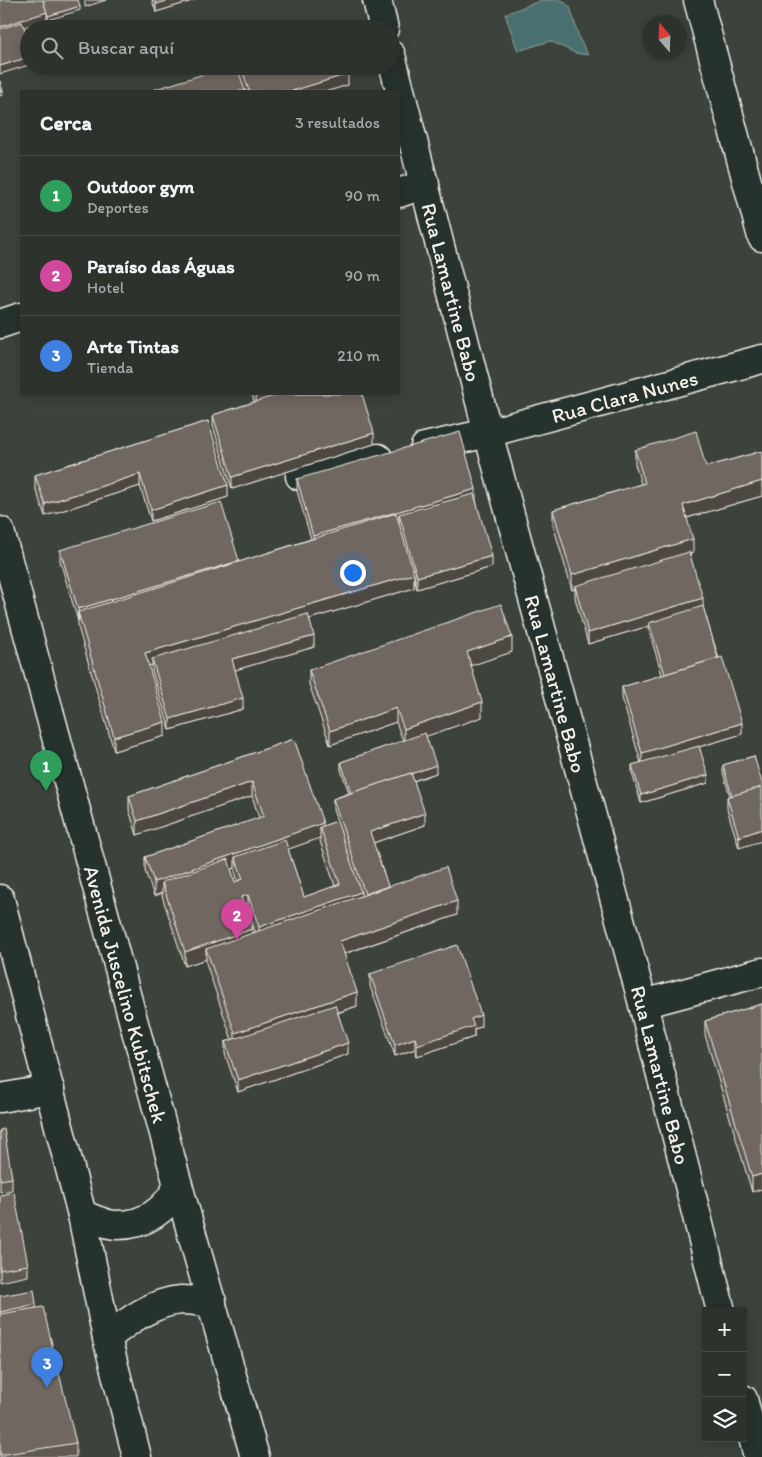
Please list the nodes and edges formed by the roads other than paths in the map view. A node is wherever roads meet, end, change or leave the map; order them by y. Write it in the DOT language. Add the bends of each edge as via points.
graph roads {
  1 [pos="377,0"];
  2 [pos="698,0"];
  3 [pos="382,20"];
  4 [pos="396,75"];
  5 [pos="425,184"];
  6 [pos="400,193"];
  7 [pos="762,237"];
  8 [pos="20,317"];
  9 [pos="0,324"];
  10 [pos="762,359"];
  11 [pos="488,433"];
  12 [pos="300,476"];
  13 [pos="0,531"];
  14 [pos="0,899"];
  15 [pos="762,972"];
  16 [pos="643,1004"];
  17 [pos="50,1089"];
  18 [pos="0,1098"];
  19 [pos="178,1185"];
  20 [pos="82,1215"];
  21 [pos="212,1302"];
  22 [pos="720,1307"];
  23 [pos="107,1338"];
  24 [pos="747,1414"];
  25 [pos="137,1457"];
  26 [pos="255,1457"];
  27 [pos="758,1457"];
  1 -- 3 [label="street"];
  2 -- 7 [label="street"];
  4 -- 5 [label="street, Rua Lamartine Babo"];
  5 -- 6 [label="street"];
  5 -- 11 [label="street, Rua Lamartine Babo"];
  8 -- 9 [label="street"];
  10 -- 11 [label="street, Rua Clara Nunes"];
  11 -- 12 [label="street, Rua Clara Nunes"];
  11 -- 16 [label="street, Rua Lamartine Babo"];
  13 -- 19 [label="street, Avenida Juscelino Kubitschek"];
  14 -- 17 [label="street"];
  15 -- 16 [label="street"];
  16 -- 22 [label="street, Rua Lamartine Babo"];
  17 -- 18 [label="street"];
  17 -- 20 [label="street"];
  19 -- 20 [label="street" via="171,1200 141,1221 116,1225"];
  19 -- 21 [label="street, Avenida Juscelino Kubitschek"];
  20 -- 23 [label="street"];
  21 -- 23 [label="street" via="180,1300 159,1306 133,1316"];
  21 -- 26 [label="street, Avenida Juscelino Kubitschek"];
  23 -- 25 [label="street"];
  24 -- 27 [label="street"];
}
